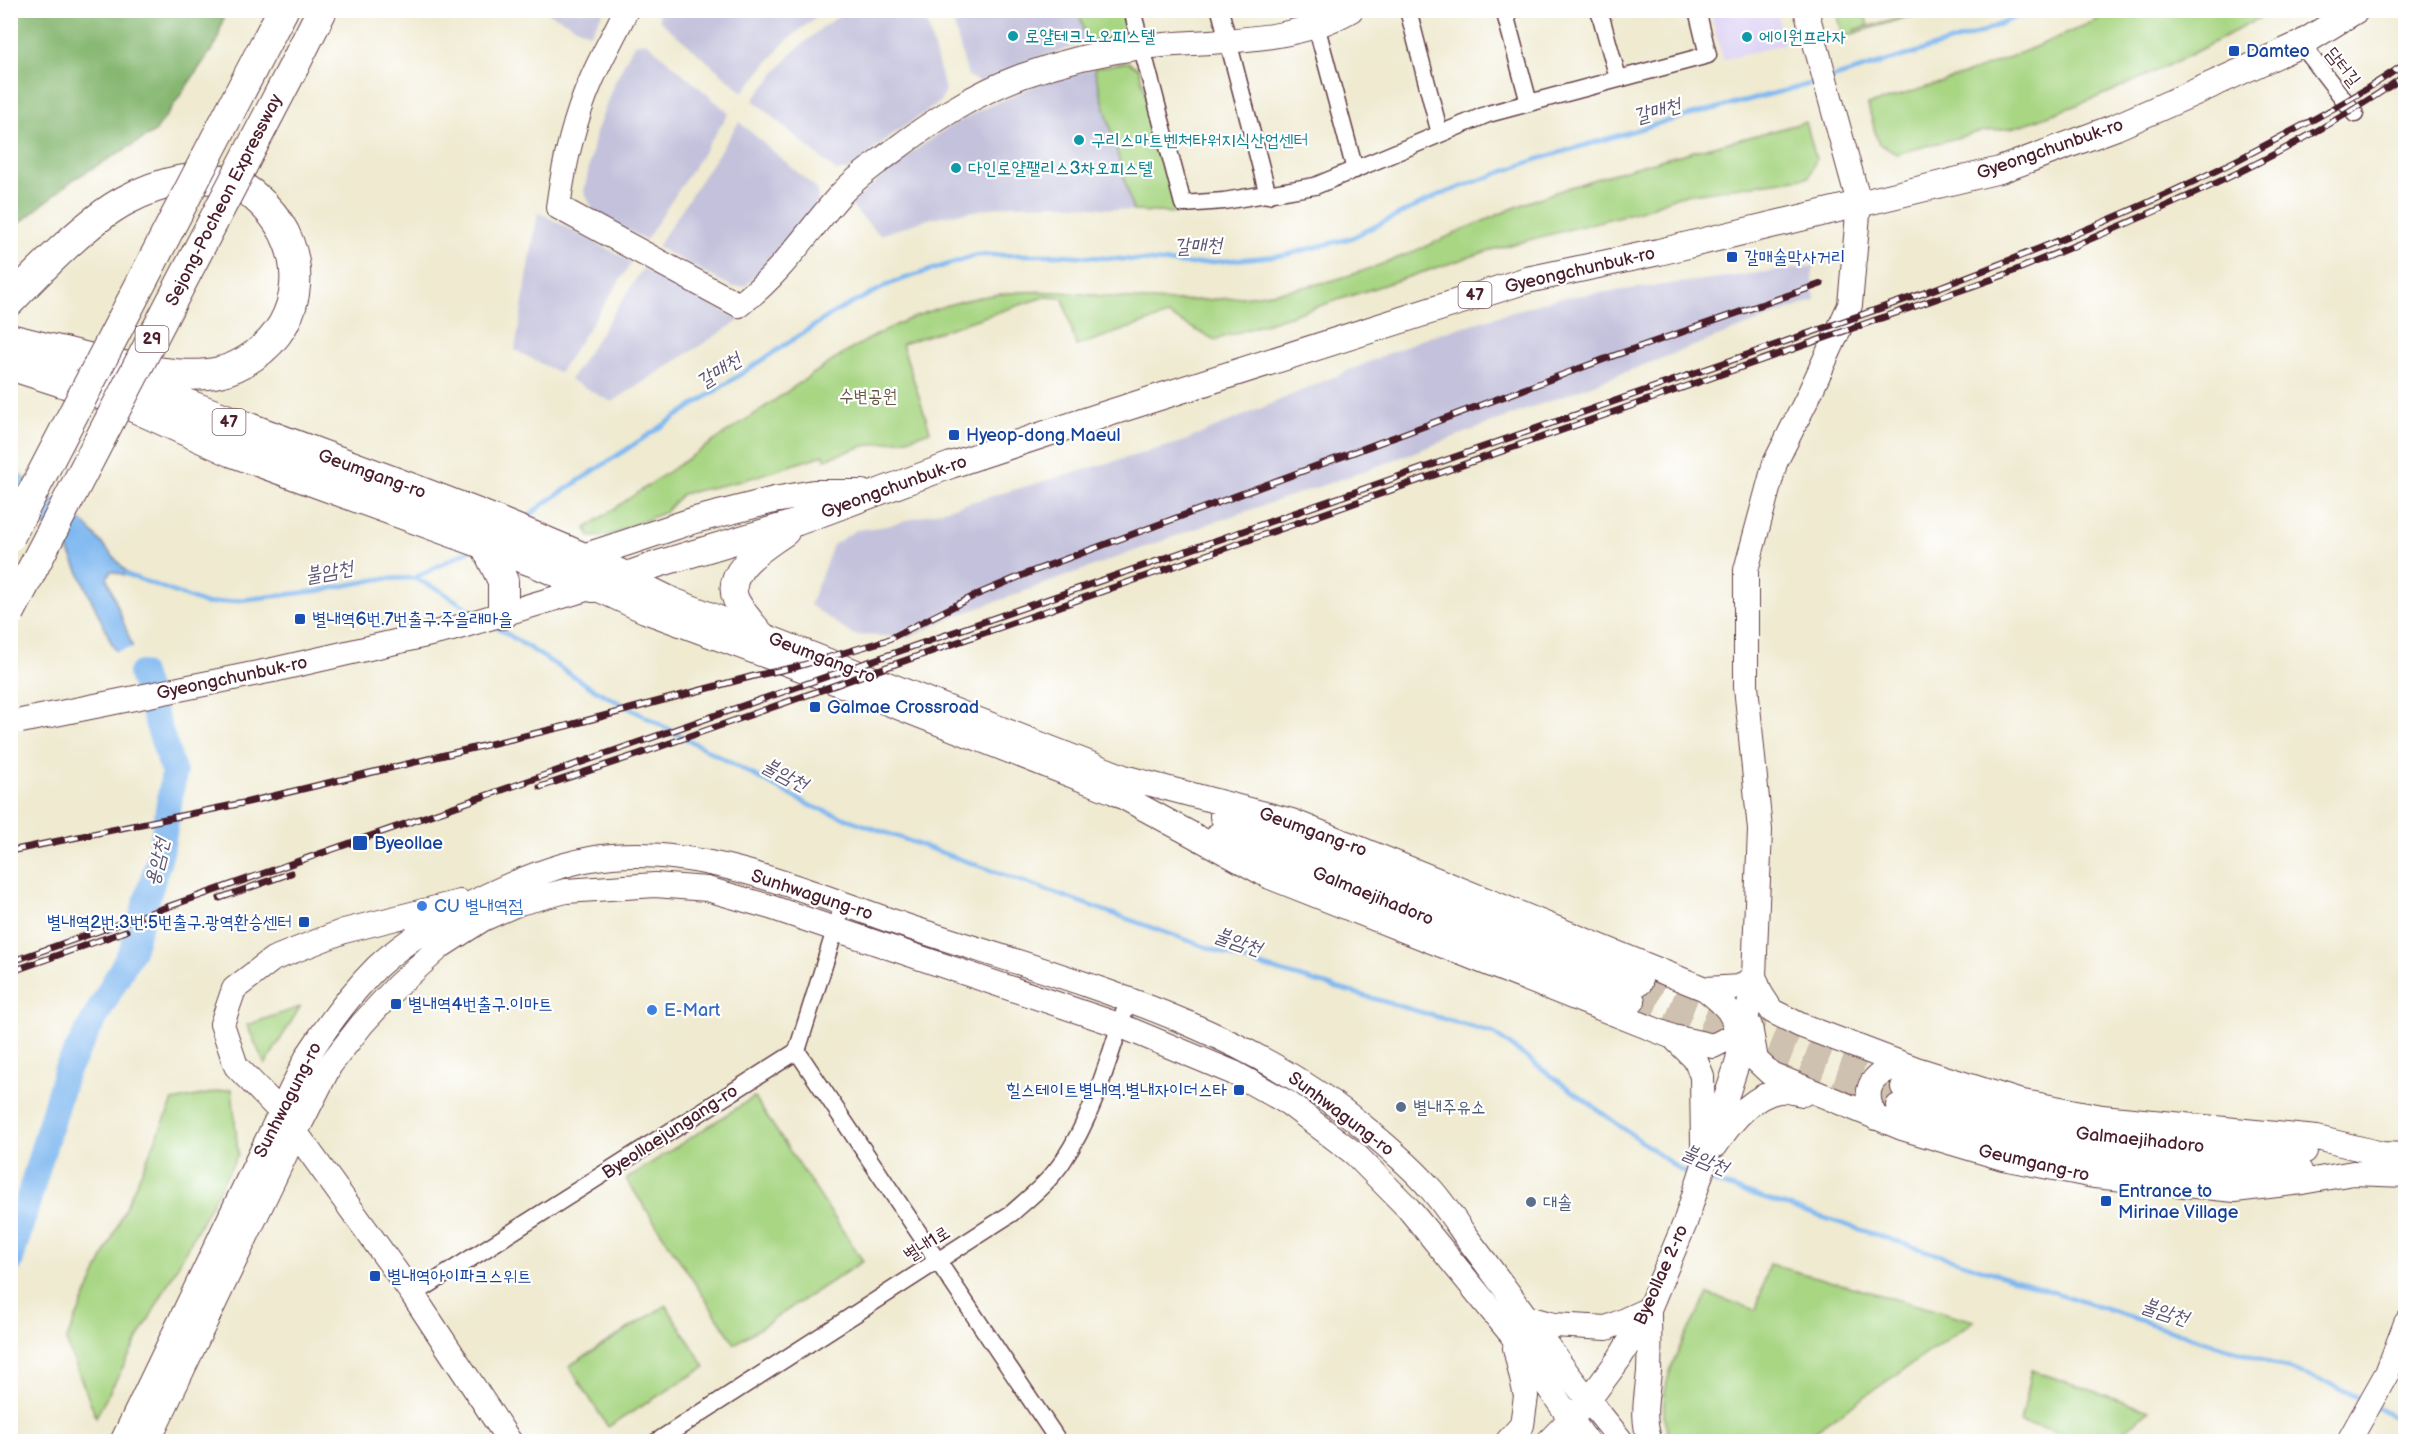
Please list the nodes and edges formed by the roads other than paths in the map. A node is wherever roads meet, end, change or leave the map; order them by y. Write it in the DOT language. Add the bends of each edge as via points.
graph roads {
  1 [pos="283,10"];
  2 [pos="322,10"];
  3 [pos="627,10"];
  4 [pos="1132,10"];
  5 [pos="1220,10"];
  6 [pos="1351,10"];
  7 [pos="1408,10"];
  8 [pos="1504,10"];
  9 [pos="1599,10"];
  10 [pos="1697,10"];
  11 [pos="1806,10"];
  12 [pos="2356,10"];
  13 [pos="1314,18"];
  14 [pos="1228,41"];
  15 [pos="2301,44"];
  16 [pos="1142,47"];
  17 [pos="1618,78"];
  18 [pos="1529,103"];
  19 [pos="2355,114"];
  20 [pos="1440,134"];
  21 [pos="1355,170"];
  22 [pos="1268,195"];
  23 [pos="1859,203"];
  24 [pos="12,299"];
  25 [pos="10,339"];
  26 [pos="50,349"];
  27 [pos="10,365"];
  28 [pos="877,493"];
  29 [pos="798,522"];
  30 [pos="10,536"];
  31 [pos="486,546"];
  32 [pos="570,551"];
  33 [pos="626,577"];
  34 [pos="592,587"];
  35 [pos="10,612"];
  36 [pos="503,614"];
  37 [pos="762,635"];
  38 [pos="16,722"];
  39 [pos="1119,784"];
  40 [pos="491,894"];
  41 [pos="843,905"];
  42 [pos="834,931"];
  43 [pos="1754,976"];
  44 [pos="1705,989"];
  45 [pos="1635,991"];
  46 [pos="1128,1000"];
  47 [pos="1749,1006"];
  48 [pos="1119,1025"];
  49 [pos="1800,1025"];
  50 [pos="1744,1035"];
  51 [pos="1673,1037"];
  52 [pos="797,1051"];
  53 [pos="1737,1064"];
  54 [pos="1902,1086"];
  55 [pos="1820,1096"];
  56 [pos="281,1112"];
  57 [pos="1716,1118"];
  58 [pos="1876,1118"];
  59 [pos="296,1132"];
  60 [pos="1703,1167"];
  61 [pos="2397,1167"];
  62 [pos="2353,1173"];
  63 [pos="938,1260"];
  64 [pos="413,1295"];
  65 [pos="1649,1309"];
  66 [pos="2406,1323"];
  67 [pos="1520,1326"];
  68 [pos="1588,1401"];
  69 [pos="1570,1419"];
  70 [pos="2349,1439"];
  71 [pos="122,1442"];
  72 [pos="148,1442"];
  73 [pos="510,1442"];
  74 [pos="656,1442"];
  75 [pos="1059,1442"];
  76 [pos="1507,1442"];
  77 [pos="1548,1442"];
  78 [pos="1587,1442"];
  79 [pos="1622,1442"];
  80 [pos="1650,1442"];
  1 -- 30 [label="highway, Sejong-Pocheon Expressway / 29, bridge"];
  2 -- 35 [label="highway, Sejong-Pocheon Expressway / 29, bridge"];
  3 -- 16 [label="street" via="591,81 573,130 558,207 739,305 779,269 842,192 916,133 961,104 1063,62"];
  4 -- 16 [label="street"];
  5 -- 14 [label="street"];
  6 -- 13 [label="street"];
  7 -- 20 [label="street"];
  8 -- 18 [label="street"];
  9 -- 17 [label="street"];
  10 -- 17 [label="street" via="1708,55"];
  11 -- 23 [label="street"];
  12 -- 15 [label="main road, Gyeongchunbuk-ro / 47"];
  13 -- 14 [label="street" via="1287,33"];
  13 -- 21 [label="street"];
  14 -- 16 [label="street"];
  14 -- 22 [label="street"];
  15 -- 19 [label="street, 담터길"];
  15 -- 23 [label="main road, Gyeongchunbuk-ro / 47" via="2116,127 2000,170"];
  16 -- 22 [label="street" via="1183,204"];
  17 -- 18 [label="street"];
  18 -- 20 [label="street" via="1488,114"];
  20 -- 21 [label="street"];
  21 -- 22 [label="street" via="1315,186"];
  23 -- 28 [label="main road, Gyeongchunbuk-ro / 47" via="1527,280 1103,415"];
  23 -- 43 [label="street" via="1850,305 1775,463 1746,570 1746,686 1760,830"];
  24 -- 26 [label="highway" via="88,227 125,200 163,184 209,178 236,184 255,196 288,235 296,262 294,294 285,322 268,346 238,366 205,375 174,375"];
  25 -- 26 [label="highway, Geumgang-ro / 47"];
  26 -- 32 [label="highway, Geumgang-ro / 47" via="213,416"];
  27 -- 31 [label="highway, Geumgang-ro / 47" via="121,401 233,452"];
  28 -- 29 [label="main road, Gyeongchunbuk-ro / 47"];
  28 -- 32 [label="main road" via="814,493 774,500"];
  29 -- 33 [label="main road, Gyeongchunbuk-ro / 47"];
  29 -- 37 [label="main road" via="736,574 735,598"];
  31 -- 34 [label="highway, Geumgang-ro / 47"];
  31 -- 36 [label="highway" via="503,581"];
  32 -- 33 [label="highway, Geumgang-ro / 47"];
  33 -- 34 [label="main road, Gyeongchunbuk-ro / 47"];
  33 -- 37 [label="street, Geumgang-ro"];
  34 -- 36 [label="street, Gyeongchunbuk-ro"];
  34 -- 39 [label="street, Geumgang-ro" via="645,611"];
  36 -- 38 [label="street, Gyeongchunbuk-ro, bridge" via="273,670"];
  37 -- 39 [label="street, Geumgang-ro"];
  39 -- 45 [label="street, Geumgang-ro" via="1292,821"];
  39 -- 45 [label="street, Geumgang-ro" via="1270,877"];
  40 -- 41 [label="street, Sunhwagung-ro" via="562,866 611,856 656,856 710,863"];
  40 -- 56 [label="street, Sunhwagung-ro" via="428,930 379,966 326,1027"];
  40 -- 56 [label="street" via="344,931 273,959 234,989 222,1024 236,1066"];
  41 -- 42 [label="street"];
  41 -- 46 [label="street, Sunhwagung-ro"];
  42 -- 48 [label="street, Sunhwagung-ro"];
  42 -- 52 [label="street"];
  42 -- 59 [label="street, Sunhwagung-ro" via="707,889 611,887 566,891 519,903 483,919 441,946 397,986 330,1065"];
  43 -- 44 [label="street" via="1741,987"];
  43 -- 47 [label="street"];
  43 -- 49 [label="street" via="1772,1011"];
  44 -- 45 [label="street, Geumgang-ro"];
  44 -- 50 [label="street, Geumgang-ro" via="1730,1010"];
  45 -- 51 [label="street, Geumgang-ro"];
  46 -- 48 [label="street, 별내1로"];
  46 -- 67 [label="street, Sunhwagung-ro" via="1246,1049 1303,1081 1369,1131 1428,1185"];
  47 -- 50 [label="street"];
  47 -- 53 [label="street"];
  48 -- 63 [label="street, 별내1로" via="1080,1131 1044,1185 1012,1214"];
  48 -- 67 [label="street, Sunhwagung-ro" via="1243,1078 1288,1103 1355,1154"];
  49 -- 50 [label="street, Geumgang-ro" via="1760,1026"];
  49 -- 54 [label="street, Geumgang-ro"];
  50 -- 51 [label="street, Geumgang-ro" via="1713,1046"];
  50 -- 53 [label="street"];
  50 -- 55 [label="street, Geumgang-ro" via="1756,1060 1771,1074"];
  51 -- 57 [label="street" via="1695,1059"];
  52 -- 63 [label="street"];
  52 -- 64 [label="street, Byeollaejungang-ro"];
  53 -- 57 [label="street"];
  54 -- 58 [label="street" via="1881,1072 1872,1081 1868,1105"];
  54 -- 61 [label="street, Geumgang-ro" via="2102,1117 2317,1138"];
  54 -- 62 [label="street, Galmaejihadoro" via="1997,1136 2065,1153 2131,1164"];
  55 -- 57 [label="street" via="1781,1091"];
  55 -- 58 [label="street, Geumgang-ro"];
  56 -- 59 [label="street"];
  56 -- 71 [label="street, Sunhwagung-ro"];
  57 -- 60 [label="street"];
  57 -- 60 [label="street"];
  58 -- 62 [label="street, Geumgang-ro" via="2004,1158 2094,1176 2235,1190"];
  59 -- 64 [label="street"];
  59 -- 72 [label="street, Sunhwagung-ro"];
  60 -- 65 [label="street, Byeollae 2-ro" via="1685,1223"];
  61 -- 62 [label="street, Geumgang-ro"];
  63 -- 74 [label="street, 별내1로"];
  63 -- 75 [label="street"];
  64 -- 73 [label="street"];
  65 -- 67 [label="street" via="1607,1328"];
  65 -- 68 [label="street, Byeollae 2-ro"];
  65 -- 80 [label="street" via="1649,1371 1644,1404"];
  66 -- 70 [label="street" via="2384,1379"];
  67 -- 68 [label="street, Sunhwagung-ro"];
  67 -- 69 [label="street, Sunhwagung-ro"];
  67 -- 76 [label="street" via="1526,1396 1522,1425"];
  68 -- 69 [label="street, Byeollae 2-ro"];
  68 -- 79 [label="street, Sunhwagung-ro"];
  69 -- 77 [label="street, Byeollae 2-ro"];
  69 -- 78 [label="street, Sunhwagung-ro"];
}
